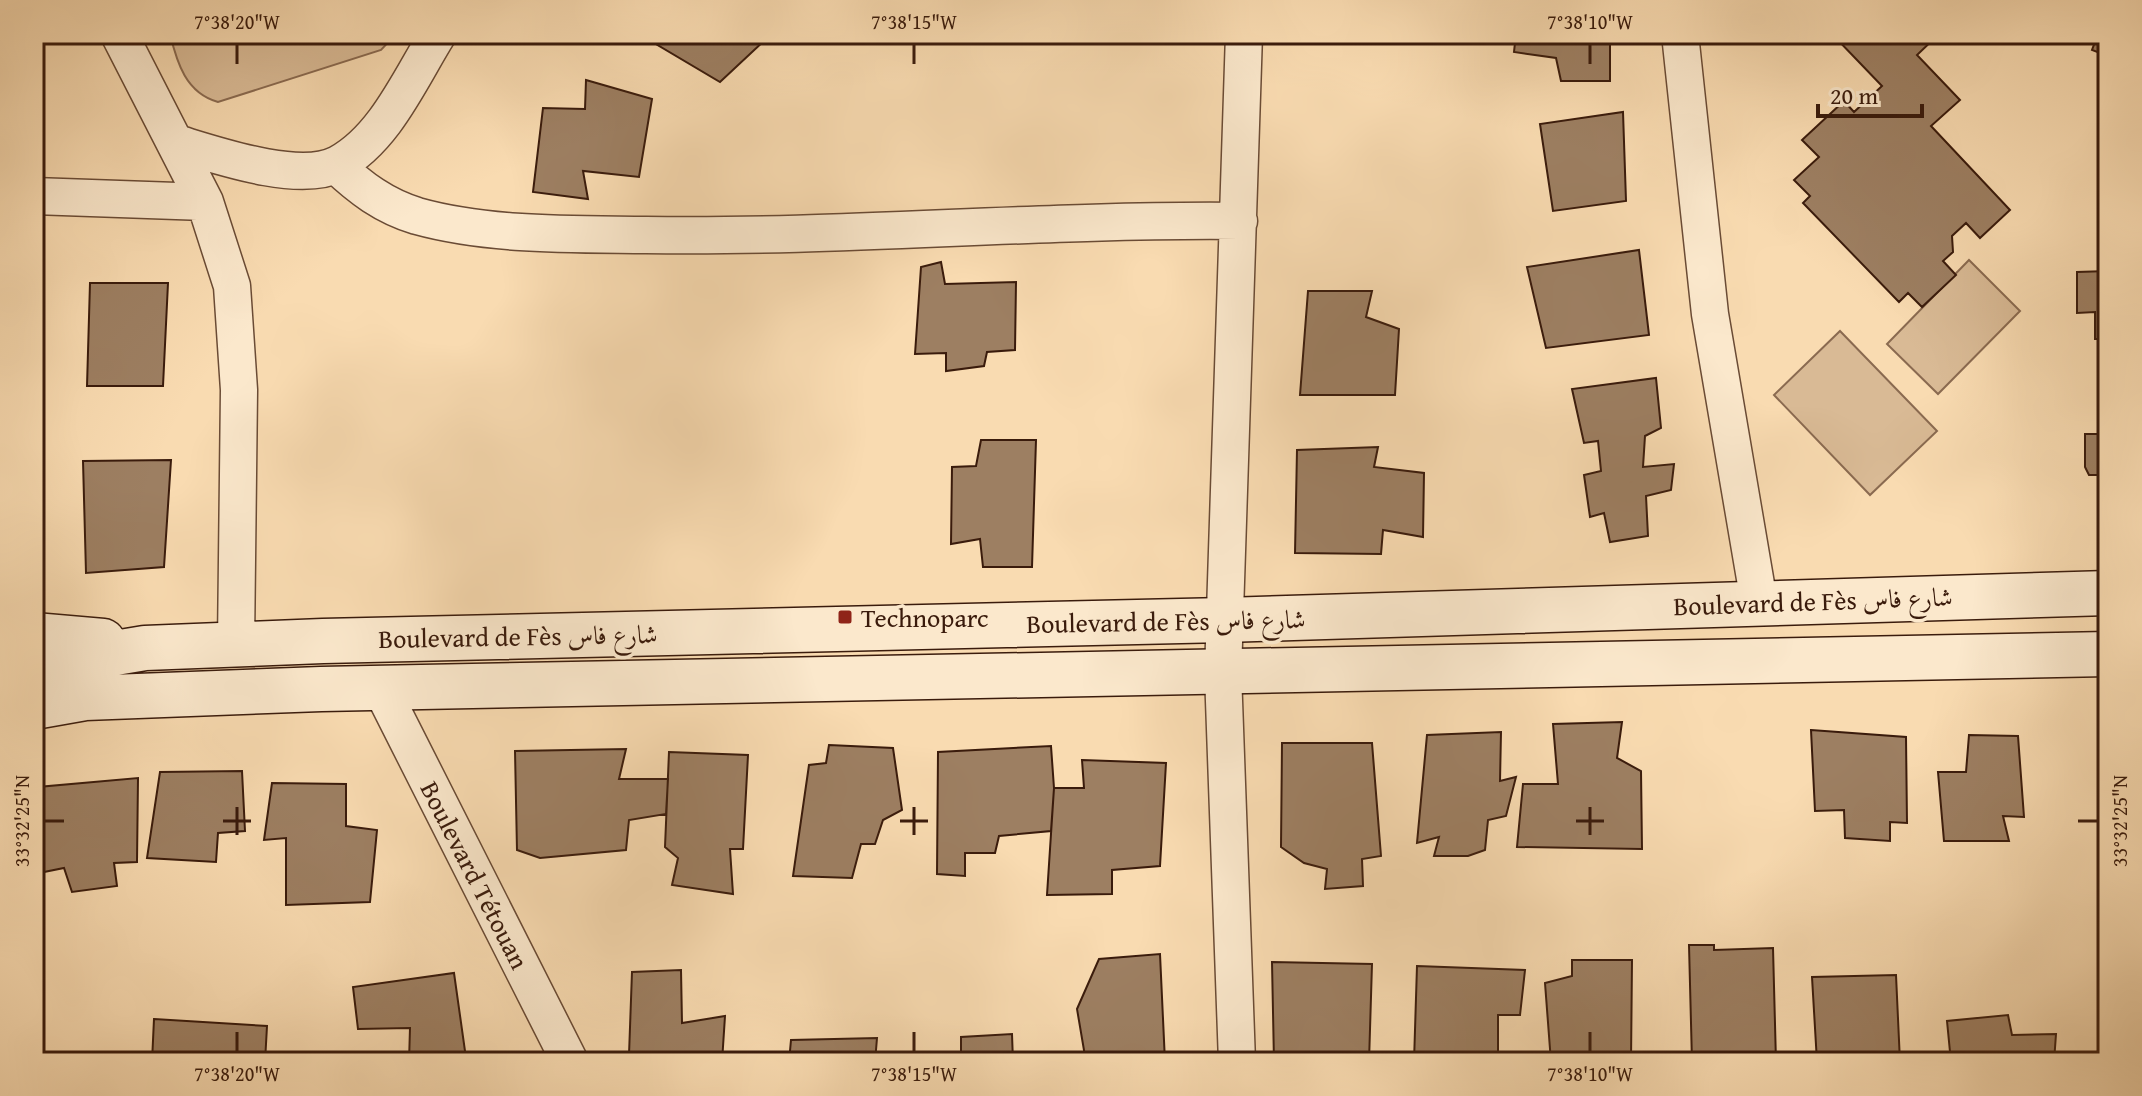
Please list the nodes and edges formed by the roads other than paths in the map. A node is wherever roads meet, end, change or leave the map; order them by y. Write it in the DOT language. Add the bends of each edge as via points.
graph roads {
  1 [pos="119,34"];
  2 [pos="438,34"];
  3 [pos="1244,34"];
  4 [pos="1680,34"];
  5 [pos="176,143"];
  6 [pos="336,165"];
  7 [pos="34,196"];
  8 [pos="205,202"];
  9 [pos="1239,221"];
  10 [pos="2108,593"];
  11 [pos="1759,602"];
  12 [pos="1225,620"];
  13 [pos="34,635"];
  14 [pos="236,644"];
  15 [pos="145,648"];
  16 [pos="2108,654"];
  17 [pos="34,671"];
  18 [pos="1223,673"];
  19 [pos="381,688"];
  20 [pos="34,707"];
  21 [pos="570,1062"];
  22 [pos="1237,1062"];
  1 -- 5 [label="street"];
  2 -- 6 [label="street" via="374,135"];
  3 -- 9 [label="street"];
  4 -- 11 [label="street" via="1710,314"];
  5 -- 6 [label="street" via="264,165"];
  5 -- 8 [label="street"];
  6 -- 9 [label="street" via="393,208 449,223 523,231 702,235"];
  7 -- 8 [label="street"];
  8 -- 14 [label="street" via="226,260 236,317"];
  9 -- 12 [label="street"];
  10 -- 11 [label="main road, Boulevard de Fès شارع فاس"];
  11 -- 12 [label="main road, Boulevard de Fès شارع فاس"];
  12 -- 14 [label="main road, Boulevard de Fès شارع فاس"];
  12 -- 18 [label="street"];
  13 -- 15 [label="main road"];
  14 -- 15 [label="main road, Boulevard de Fès شارع فاس"];
  15 -- 17 [label="main road, Boulevard de Fès شارع فاس"];
  16 -- 18 [label="main road, Boulevard de Fès شارع فاس"];
  18 -- 19 [label="main road, Boulevard de Fès شارع فاس"];
  18 -- 22 [label="street"];
  19 -- 20 [label="main road, Boulevard de Fès شارع فاس" via="85,698"];
  19 -- 21 [label="street, Boulevard Tétouan"];
}
